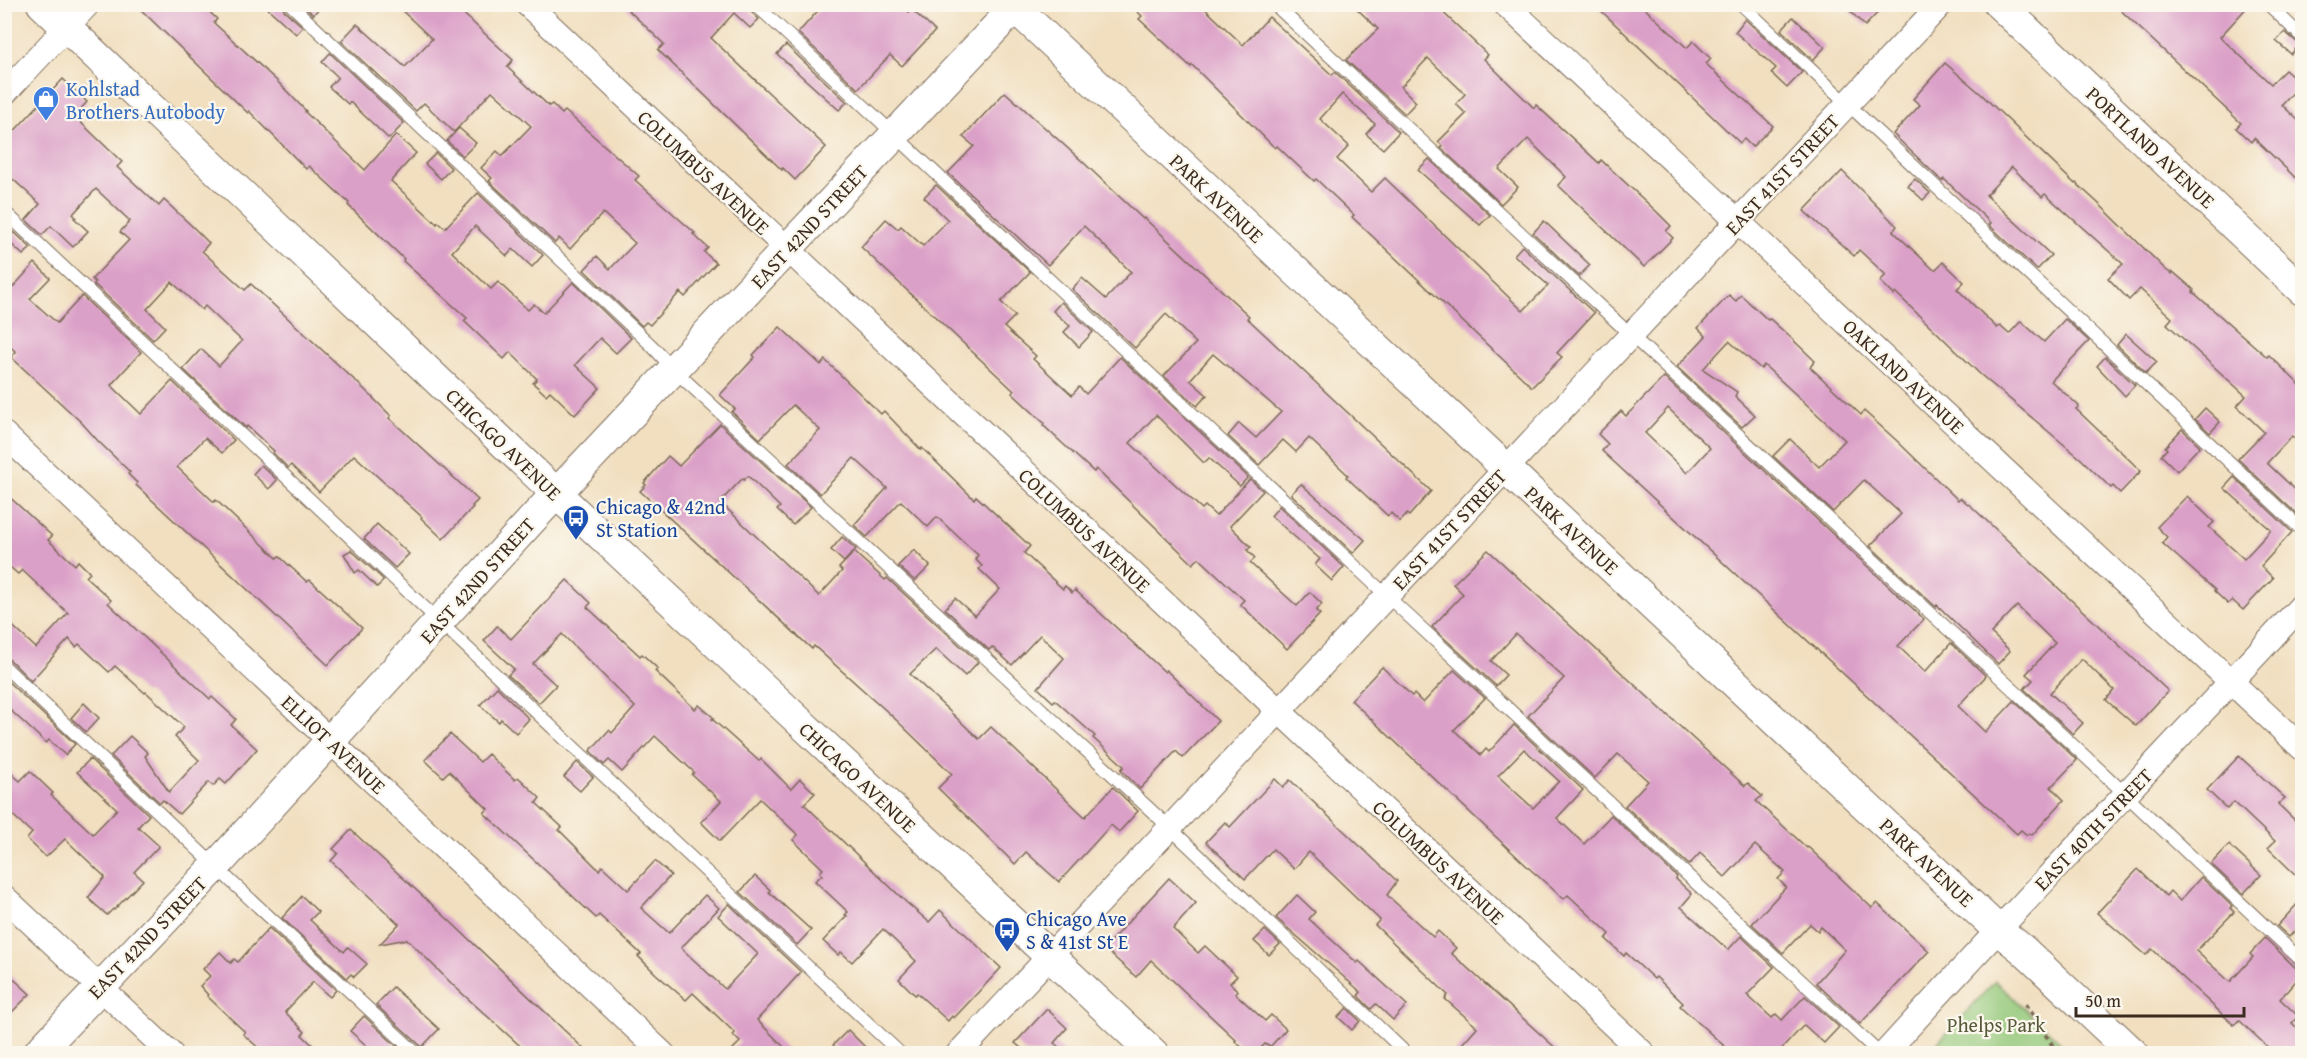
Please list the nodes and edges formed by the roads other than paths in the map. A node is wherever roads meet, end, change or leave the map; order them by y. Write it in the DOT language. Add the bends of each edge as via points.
graph roads {
  1 [pos="42,4"];
  2 [pos="88,4"];
  3 [pos="290,4"];
  4 [pos="527,4"];
  5 [pos="755,4"];
  6 [pos="1274,4"];
  7 [pos="1505,4"];
  8 [pos="1741,4"];
  9 [pos="1941,4"];
  10 [pos="1999,4"];
  11 [pos="2268,4"];
  12 [pos="1014,6"];
  13 [pos="66,28"];
  14 [pos="2302,37"];
  15 [pos="4,94"];
  16 [pos="1848,103"];
  17 [pos="894,135"];
  18 [pos="4,211"];
  19 [pos="1738,221"];
  20 [pos="786,250"];
  21 [pos="2302,290"];
  22 [pos="1630,335"];
  23 [pos="674,370"];
  24 [pos="4,434"];
  25 [pos="1506,469"];
  26 [pos="557,494"];
  27 [pos="2302,530"];
  28 [pos="1387,596"];
  29 [pos="2302,605"];
  30 [pos="440,621"];
  31 [pos="4,666"];
  32 [pos="2232,682"];
  33 [pos="1278,711"];
  34 [pos="330,741"];
  35 [pos="2302,748"];
  36 [pos="2126,795"];
  37 [pos="1169,827"];
  38 [pos="216,867"];
  39 [pos="4,897"];
  40 [pos="1998,929"];
  41 [pos="1048,956"];
  42 [pos="2302,961"];
  43 [pos="99,986"];
  44 [pos="37,1053"];
  45 [pos="171,1053"];
  46 [pos="417,1053"];
  47 [pos="663,1053"];
  48 [pos="901,1053"];
  49 [pos="958,1053"];
  50 [pos="1154,1053"];
  51 [pos="1407,1053"];
  52 [pos="1644,1053"];
  53 [pos="1882,1053"];
  54 [pos="2134,1053"];
  1 -- 13 [label="street, CHICAGO AVENUE"];
  2 -- 13 [label="street"];
  3 -- 23 [label="lane"];
  4 -- 20 [label="street, COLUMBUS AVENUE"];
  5 -- 17 [label="lane"];
  6 -- 22 [label="lane"];
  7 -- 19 [label="street, OAKLAND AVENUE"];
  8 -- 16 [label="lane"];
  9 -- 16 [label="street, EAST 41ST STREET"];
  10 -- 21 [label="street, PORTLAND AVENUE"];
  11 -- 14 [label="lane"];
  12 -- 17 [label="street, EAST 42ND STREET"];
  12 -- 25 [label="street, PARK AVENUE"];
  13 -- 15 [label="street"];
  13 -- 26 [label="street, CHICAGO AVENUE"];
  16 -- 19 [label="street, EAST 41ST STREET"];
  16 -- 27 [label="lane"];
  17 -- 20 [label="street, EAST 42ND STREET"];
  17 -- 28 [label="lane"];
  18 -- 30 [label="lane"];
  19 -- 22 [label="street, EAST 41ST STREET"];
  19 -- 32 [label="street, OAKLAND AVENUE"];
  20 -- 23 [label="street, EAST 42ND STREET"];
  20 -- 33 [label="street, COLUMBUS AVENUE"];
  22 -- 25 [label="street, EAST 41ST STREET"];
  22 -- 36 [label="lane"];
  23 -- 26 [label="street, EAST 42ND STREET"];
  23 -- 37 [label="lane"];
  24 -- 34 [label="street, ELLIOT AVENUE"];
  25 -- 28 [label="street, EAST 41ST STREET"];
  25 -- 40 [label="street, PARK AVENUE"];
  26 -- 30 [label="street, EAST 42ND STREET"];
  26 -- 41 [label="street, CHICAGO AVENUE"];
  28 -- 33 [label="street, EAST 41ST STREET"];
  28 -- 53 [label="lane"];
  29 -- 32 [label="street, EAST 40TH STREET"];
  30 -- 34 [label="street, EAST 42ND STREET"];
  30 -- 48 [label="lane"];
  31 -- 38 [label="lane"];
  32 -- 35 [label="street, OAKLAND AVENUE"];
  32 -- 36 [label="street, EAST 40TH STREET"];
  33 -- 37 [label="street, EAST 41ST STREET"];
  33 -- 52 [label="street, COLUMBUS AVENUE"];
  34 -- 38 [label="street, EAST 42ND STREET"];
  34 -- 47 [label="street, ELLIOT AVENUE"];
  36 -- 40 [label="street, EAST 40TH STREET"];
  36 -- 42 [label="lane"];
  37 -- 41 [label="street, EAST 41ST STREET"];
  37 -- 51 [label="lane"];
  38 -- 43 [label="street, EAST 42ND STREET"];
  38 -- 46 [label="lane"];
  39 -- 43 [label="street"];
  40 -- 53 [label="street, EAST 40TH STREET"];
  40 -- 54 [label="street, PARK AVENUE"];
  41 -- 49 [label="street, EAST 41ST STREET"];
  41 -- 50 [label="street, CHICAGO AVENUE"];
  43 -- 44 [label="street, EAST 42ND STREET"];
  43 -- 45 [label="street"];
}
